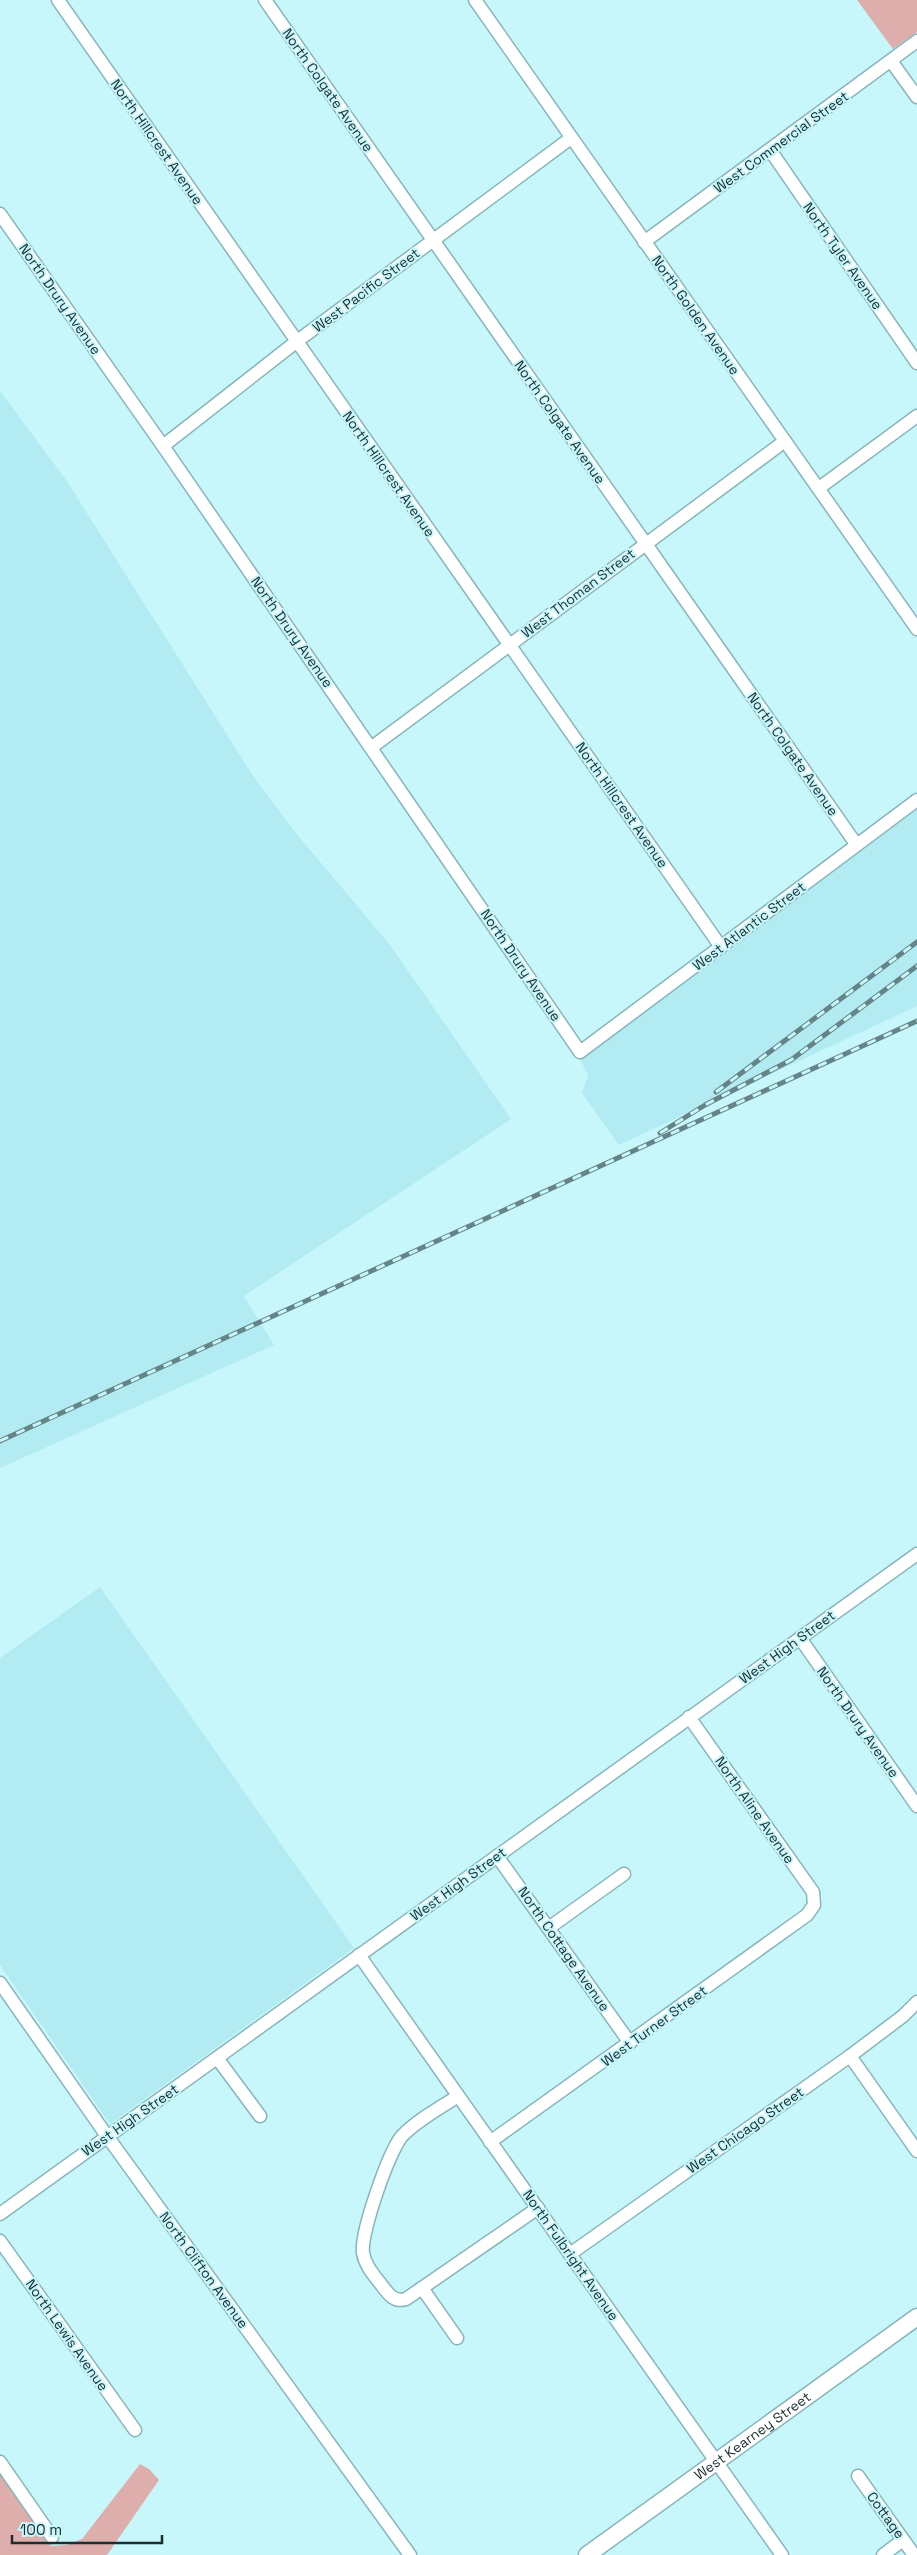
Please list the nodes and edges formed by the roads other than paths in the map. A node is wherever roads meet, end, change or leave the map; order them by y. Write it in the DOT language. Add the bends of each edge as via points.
graph roads {
  1 [pos="58,0"];
  2 [pos="264,0"];
  3 [pos="475,0"];
  4 [pos="917,41"];
  5 [pos="891,61"];
  6 [pos="917,98"];
  7 [pos="571,138"];
  8 [pos="770,150"];
  9 [pos="0,214"];
  10 [pos="432,240"];
  11 [pos="644,242"];
  12 [pos="296,342"];
  13 [pos="917,363"];
  14 [pos="917,416"];
  15 [pos="785,441"];
  16 [pos="164,446"];
  17 [pos="819,488"];
  18 [pos="645,543"];
  19 [pos="917,629"];
  20 [pos="509,645"];
  21 [pos="372,747"];
  22 [pos="917,800"];
  23 [pos="856,844"];
  24 [pos="721,947"];
  25 [pos="580,1052"];
  26 [pos="917,1554"];
  27 [pos="800,1638"];
  28 [pos="689,1717"];
  29 [pos="917,1806"];
  30 [pos="497,1856"];
  31 [pos="624,1874"];
  32 [pos="814,1905"];
  33 [pos="550,1927"];
  34 [pos="359,1955"];
  35 [pos="0,1983"];
  36 [pos="917,2002"];
  37 [pos="630,2043"];
  38 [pos="850,2056"];
  39 [pos="217,2058"];
  40 [pos="458,2096"];
  41 [pos="260,2116"];
  42 [pos="107,2136"];
  43 [pos="490,2142"];
  44 [pos="917,2151"];
  45 [pos="538,2208"];
  46 [pos="0,2214"];
  47 [pos="0,2241"];
  48 [pos="570,2254"];
  49 [pos="422,2288"];
  50 [pos="917,2316"];
  51 [pos="457,2338"];
  52 [pos="135,2430"];
  53 [pos="0,2462"];
  54 [pos="716,2463"];
  55 [pos="858,2476"];
  56 [pos="52,2537"];
  57 [pos="904,2540"];
  58 [pos="410,2555"];
  59 [pos="587,2555"];
  60 [pos="782,2555"];
  61 [pos="883,2555"];
  62 [pos="914,2555"];
  1 -- 12 [label="street, North Hillcrest Avenue"];
  2 -- 10 [label="street, North Colgate Avenue"];
  3 -- 7 [label="street, North Golden Avenue"];
  4 -- 5 [label="street, West Commercial Street"];
  5 -- 6 [label="street"];
  5 -- 8 [label="street, West Commercial Street"];
  7 -- 10 [label="street, West Pacific Street"];
  7 -- 11 [label="street, North Golden Avenue"];
  8 -- 11 [label="street, West Commercial Street"];
  8 -- 13 [label="street, North Tyler Avenue"];
  9 -- 16 [label="street, North Drury Avenue"];
  10 -- 12 [label="street, West Pacific Street"];
  10 -- 18 [label="street, North Colgate Avenue"];
  11 -- 15 [label="street, North Golden Avenue"];
  12 -- 16 [label="street, West Pacific Street"];
  12 -- 20 [label="street, North Hillcrest Avenue"];
  14 -- 17 [label="street"];
  15 -- 17 [label="street, North Golden Avenue"];
  15 -- 18 [label="street, West Thoman Street"];
  16 -- 21 [label="street, North Drury Avenue"];
  17 -- 19 [label="street, North Golden Avenue"];
  18 -- 20 [label="street, West Thoman Street"];
  18 -- 23 [label="street, North Colgate Avenue"];
  20 -- 21 [label="street, West Thoman Street"];
  20 -- 24 [label="street, North Hillcrest Avenue"];
  21 -- 25 [label="street, North Drury Avenue"];
  22 -- 23 [label="street, West Atlantic Street"];
  23 -- 24 [label="street, West Atlantic Street"];
  24 -- 25 [label="street, West Atlantic Street"];
  26 -- 27 [label="street, West High Street"];
  27 -- 28 [label="street, West High Street"];
  27 -- 29 [label="street, North Drury Avenue"];
  28 -- 30 [label="street, West High Street"];
  28 -- 32 [label="street, North Aline Avenue" via="813,1892"];
  30 -- 33 [label="street, North Cottage Avenue"];
  30 -- 34 [label="street, West High Street"];
  31 -- 33 [label="street"];
  32 -- 37 [label="street, West Turner Street" via="807,1914"];
  33 -- 37 [label="street, North Cottage Avenue"];
  34 -- 39 [label="street, West High Street"];
  34 -- 40 [label="street, North Fulbright Avenue"];
  35 -- 42 [label="street, North Clifton Avenue"];
  36 -- 38 [label="street, West Chicago Street"];
  37 -- 43 [label="street, West Turner Street"];
  38 -- 44 [label="street"];
  38 -- 48 [label="street, West Chicago Street"];
  39 -- 41 [label="street"];
  39 -- 42 [label="street, West High Street"];
  40 -- 43 [label="street, North Fulbright Avenue"];
  40 -- 49 [label="street" via="410,2129 395,2146 363,2242 367,2265 392,2298 404,2300"];
  42 -- 46 [label="street, West High Street"];
  42 -- 58 [label="street, North Clifton Avenue"];
  43 -- 45 [label="street, North Fulbright Avenue"];
  45 -- 48 [label="street, North Fulbright Avenue"];
  45 -- 49 [label="street"];
  47 -- 52 [label="street, North Lewis Avenue"];
  48 -- 54 [label="street, North Fulbright Avenue"];
  49 -- 51 [label="street"];
  50 -- 54 [label="main road, West Kearney Street"];
  53 -- 56 [label="street"];
  54 -- 59 [label="main road, West Kearney Street"];
  54 -- 60 [label="street, North Fulbright Avenue"];
  55 -- 57 [label="street, Cottage"];
  57 -- 61 [label="street"];
  57 -- 62 [label="street, Cottage"];
}
